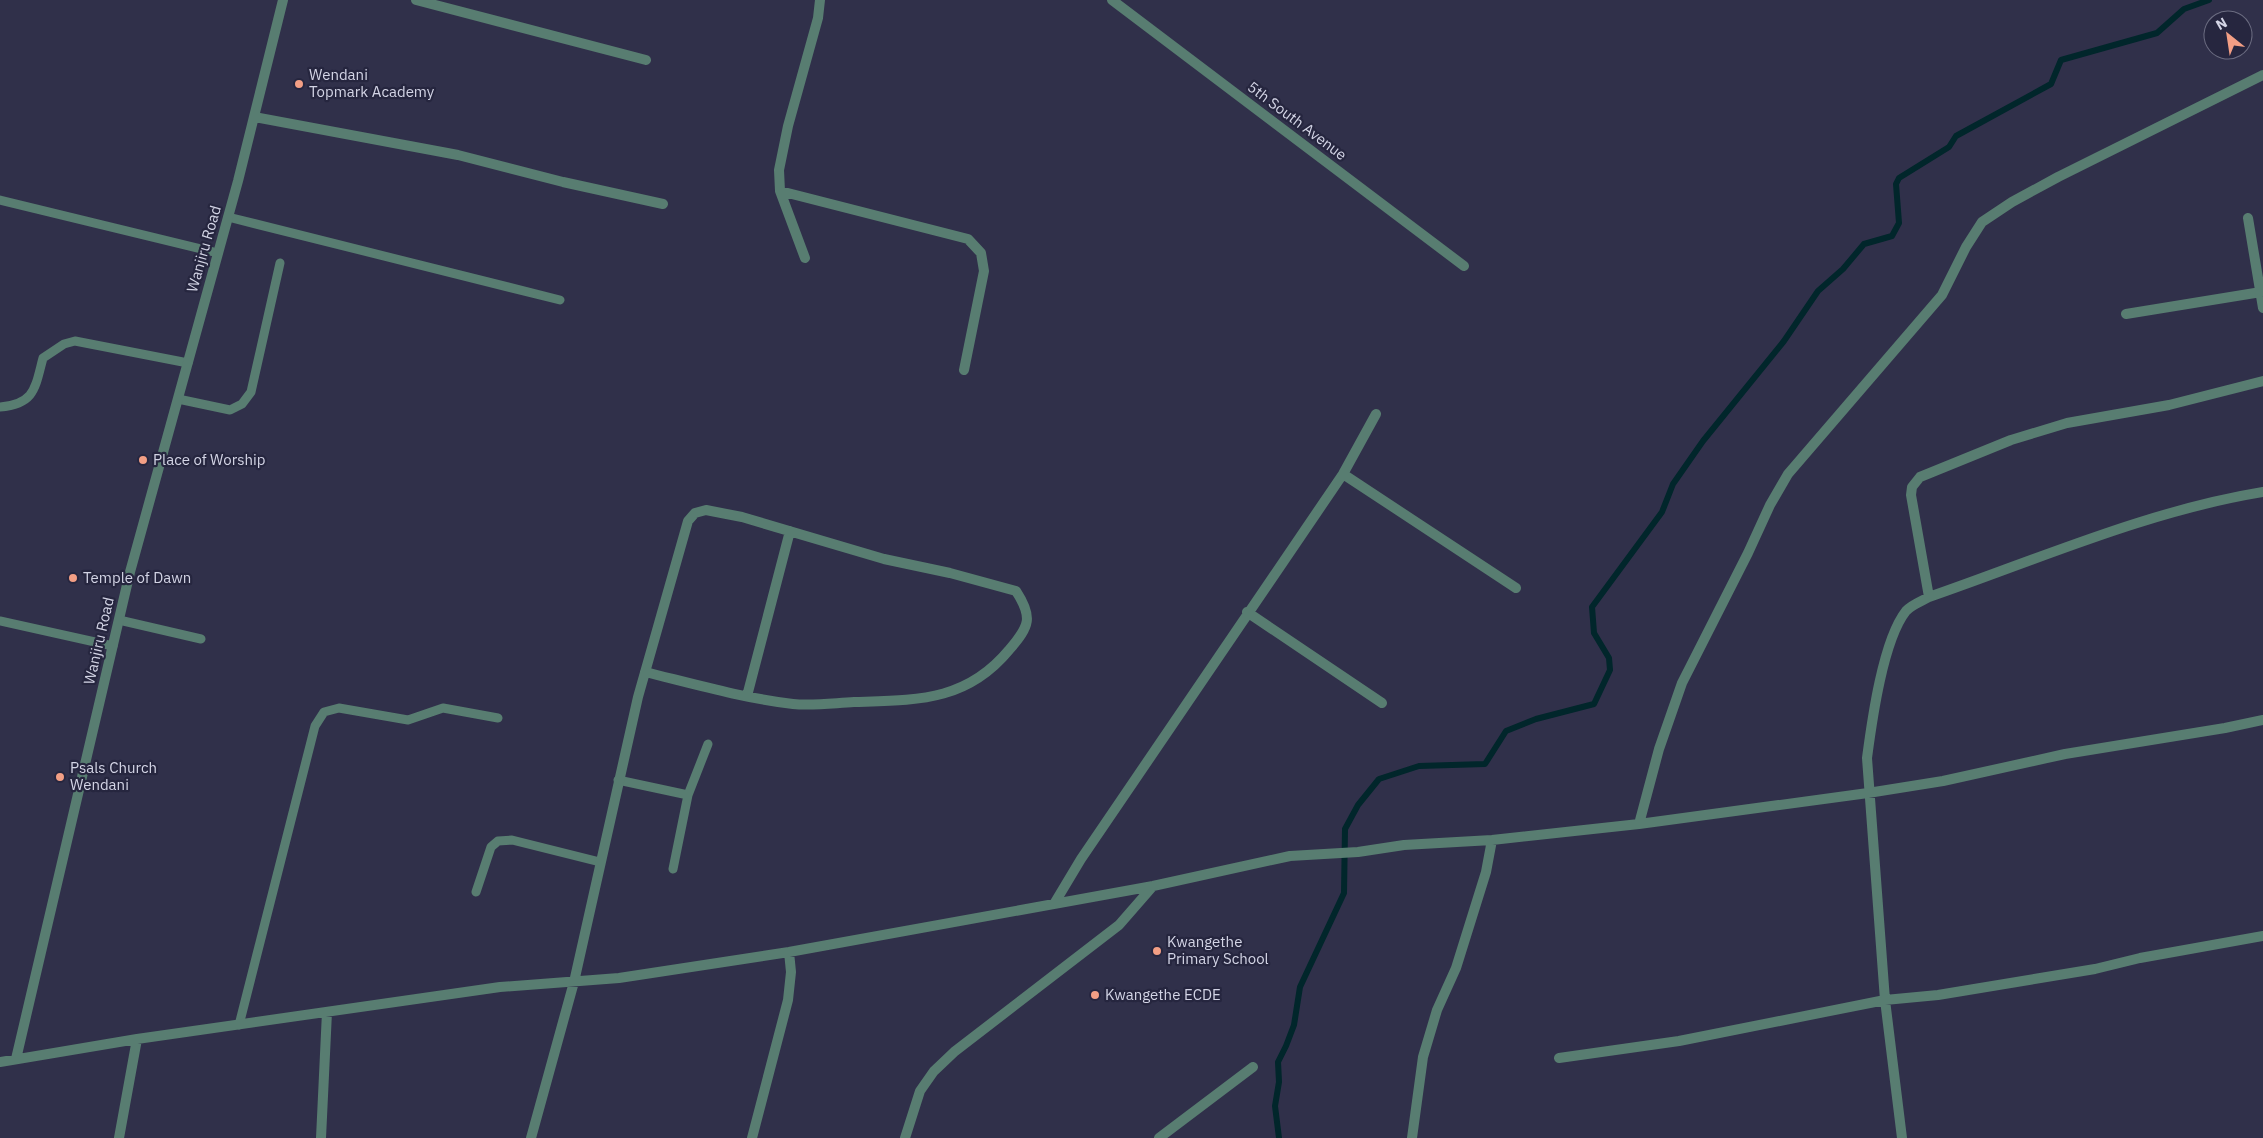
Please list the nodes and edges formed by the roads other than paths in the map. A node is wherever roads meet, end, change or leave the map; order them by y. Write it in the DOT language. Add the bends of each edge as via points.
graph roads {
  1 [pos="283,0"];
  2 [pos="416,0"];
  3 [pos="820,0"];
  4 [pos="1112,0"];
  5 [pos="646,60"];
  6 [pos="2263,75"];
  7 [pos="254,117"];
  8 [pos="780,192"];
  9 [pos="0,200"];
  10 [pos="663,204"];
  11 [pos="228,217"];
  12 [pos="2248,218"];
  13 [pos="218,253"];
  14 [pos="805,258"];
  15 [pos="280,263"];
  16 [pos="1464,266"];
  17 [pos="2261,292"];
  18 [pos="560,300"];
  19 [pos="2263,308"];
  20 [pos="2126,314"];
  21 [pos="188,363"];
  22 [pos="964,370"];
  23 [pos="2263,381"];
  24 [pos="178,399"];
  25 [pos="0,406"];
  26 [pos="1376,414"];
  27 [pos="1343,474"];
  28 [pos="2263,492"];
  29 [pos="790,531"];
  30 [pos="1516,588"];
  31 [pos="1929,597"];
  32 [pos="1247,612"];
  33 [pos="119,620"];
  34 [pos="0,621"];
  35 [pos="201,639"];
  36 [pos="113,646"];
  37 [pos="645,672"];
  38 [pos="746,696"];
  39 [pos="1382,702"];
  40 [pos="498,718"];
  41 [pos="2263,720"];
  42 [pos="708,744"];
  43 [pos="618,780"];
  44 [pos="1868,793"];
  45 [pos="688,795"];
  46 [pos="1639,824"];
  47 [pos="1492,840"];
  48 [pos="600,862"];
  49 [pos="672,869"];
  50 [pos="1153,886"];
  51 [pos="476,892"];
  52 [pos="1054,904"];
  53 [pos="2263,936"];
  54 [pos="789,952"];
  55 [pos="574,982"];
  56 [pos="1885,1000"];
  57 [pos="327,1012"];
  58 [pos="239,1025"];
  59 [pos="137,1040"];
  60 [pos="1559,1058"];
  61 [pos="16,1060"];
  62 [pos="0,1062"];
  63 [pos="1253,1067"];
  64 [pos="119,1138"];
  65 [pos="321,1138"];
  66 [pos="531,1138"];
  67 [pos="752,1138"];
  68 [pos="905,1138"];
  69 [pos="1159,1138"];
  70 [pos="1412,1138"];
  71 [pos="1902,1138"];
  1 -- 7 [label="street, Wanjiru Road"];
  2 -- 5 [label="street"];
  3 -- 8 [label="street" via="788,126 779,170"];
  4 -- 16 [label="street, 5th South Avenue"];
  6 -- 46 [label="street" via="2058,177 1982,222 1942,295 1788,474 1770,505 1682,684 1659,749"];
  7 -- 10 [label="street" via="458,155"];
  7 -- 11 [label="street, Wanjiru Road"];
  8 -- 14 [label="street"];
  8 -- 22 [label="street" via="968,239 981,253 984,271"];
  9 -- 13 [label="lane"];
  11 -- 13 [label="street, Wanjiru Road"];
  11 -- 18 [label="lane"];
  12 -- 17 [label="street"];
  13 -- 21 [label="street, Wanjiru Road"];
  15 -- 24 [label="lane" via="251,392 242,404 230,410"];
  17 -- 19 [label="street"];
  17 -- 20 [label="street"];
  21 -- 24 [label="street, Wanjiru Road"];
  21 -- 25 [label="lane" via="75,341 64,344 43,358 35,389 28,399 15,406"];
  23 -- 31 [label="street" via="2169,405 2067,423 2011,440 1920,477 1912,487 1911,495"];
  24 -- 33 [label="street, Wanjiru Road"];
  26 -- 27 [label="street"];
  27 -- 30 [label="street"];
  27 -- 32 [label="street"];
  28 -- 31 [label="street" via="2231,497 2106,532"];
  29 -- 37 [label="street" via="706,510 695,513 688,521"];
  29 -- 38 [label="street"];
  29 -- 38 [label="street" via="884,559 1016,591 1027,607 1027,622 1017,641 998,664 967,686 942,696 795,704"];
  31 -- 44 [label="street" via="1907,610 1891,643 1871,726 1867,758"];
  32 -- 39 [label="street"];
  32 -- 52 [label="street"];
  33 -- 35 [label="lane"];
  33 -- 36 [label="street, Wanjiru Road"];
  34 -- 36 [label="lane"];
  36 -- 61 [label="street, Wanjiru Road"];
  37 -- 38 [label="street"];
  37 -- 43 [label="street"];
  40 -- 58 [label="lane" via="443,708 408,720 339,708 324,712 315,726"];
  41 -- 44 [label="street" via="2065,754 1943,781"];
  42 -- 45 [label="lane"];
  43 -- 45 [label="lane"];
  43 -- 48 [label="street"];
  44 -- 46 [label="street"];
  44 -- 56 [label="street"];
  45 -- 49 [label="lane"];
  46 -- 47 [label="street"];
  47 -- 50 [label="street" via="1290,856"];
  47 -- 70 [label="street" via="1486,872 1459,960 1423,1057"];
  48 -- 51 [label="lane" via="501,840 491,847"];
  48 -- 55 [label="street"];
  50 -- 52 [label="street"];
  50 -- 68 [label="street" via="1119,925 954,1052 934,1071 920,1091"];
  52 -- 54 [label="street"];
  53 -- 56 [label="street" via="2096,969 1938,995"];
  54 -- 55 [label="street"];
  54 -- 67 [label="street" via="788,1000"];
  55 -- 57 [label="street" via="500,987"];
  55 -- 66 [label="street"];
  56 -- 60 [label="street" via="1679,1041"];
  56 -- 71 [label="street"];
  57 -- 58 [label="street"];
  57 -- 65 [label="street"];
  58 -- 59 [label="street"];
  59 -- 61 [label="street"];
  59 -- 64 [label="street"];
  61 -- 62 [label="street"];
  63 -- 69 [label="street"];
}
